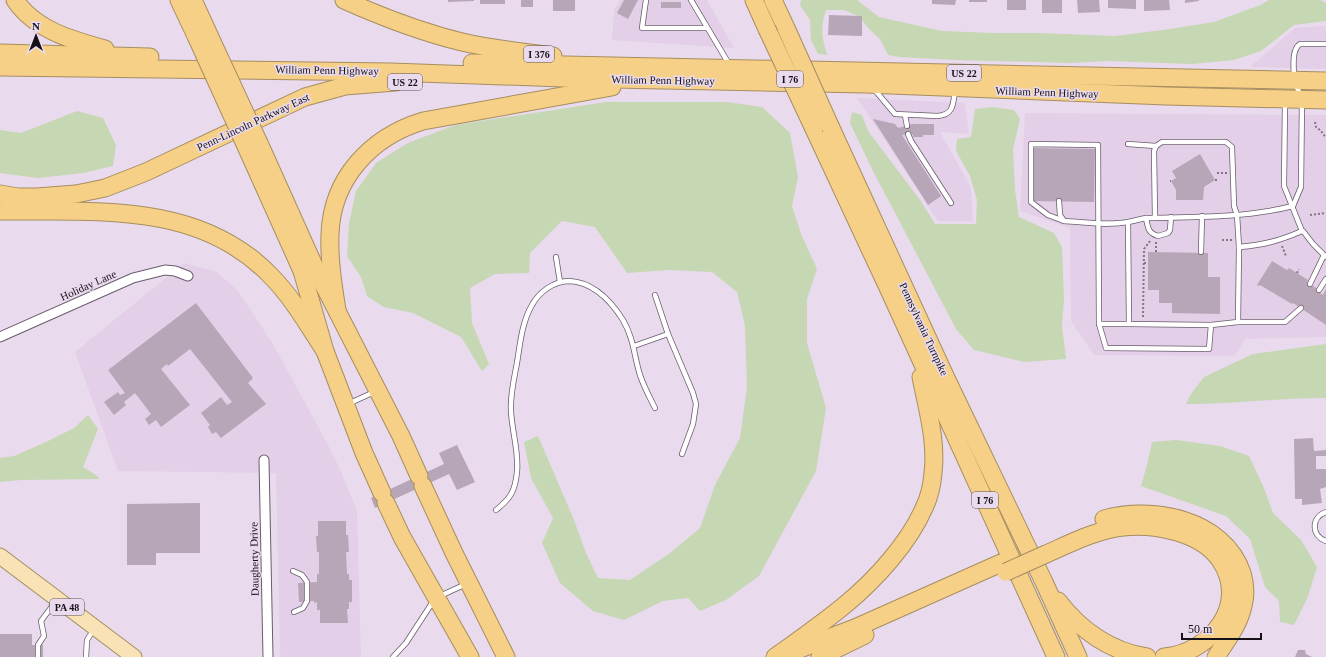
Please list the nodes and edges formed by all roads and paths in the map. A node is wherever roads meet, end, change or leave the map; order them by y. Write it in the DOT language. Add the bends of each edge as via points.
graph roads {
  1 [pos="15,0"];
  2 [pos="179,0"];
  3 [pos="193,0"];
  4 [pos="344,0"];
  5 [pos="646,0"];
  6 [pos="691,0"];
  7 [pos="754,0"];
  8 [pos="773,0"];
  9 [pos="707,28"];
  10 [pos="202,36"];
  11 [pos="1326,44"];
  12 [pos="0,52"];
  13 [pos="130,56"];
  14 [pos="0,66"];
  15 [pos="635,67"];
  16 [pos="732,69"];
  17 [pos="563,78"];
  18 [pos="661,80"];
  19 [pos="1326,81"];
  20 [pos="870,85"];
  21 [pos="955,88"];
  22 [pos="1292,91"];
  23 [pos="1326,100"];
  24 [pos="905,115"];
  25 [pos="1315,122"];
  26 [pos="907,126"];
  27 [pos="908,134"];
  28 [pos="1326,138"];
  29 [pos="252,144"];
  30 [pos="1128,144"];
  31 [pos="1156,146"];
  32 [pos="1217,173"];
  33 [pos="1228,173"];
  34 [pos="0,194"];
  35 [pos="18,197"];
  36 [pos="1059,201"];
  37 [pos="951,203"];
  38 [pos="1292,206"];
  39 [pos="0,211"];
  40 [pos="101,212"];
  41 [pos="1326,213"];
  42 [pos="1237,215"];
  43 [pos="1310,215"];
  44 [pos="1202,216"];
  45 [pos="1171,217"];
  46 [pos="1146,218"];
  47 [pos="1155,218"];
  48 [pos="1064,221"];
  49 [pos="1128,222"];
  50 [pos="1099,223"];
  51 [pos="1302,231"];
  52 [pos="1222,240"];
  53 [pos="1232,240"];
  54 [pos="1150,241"];
  55 [pos="1156,241"];
  56 [pos="1282,246"];
  57 [pos="1239,247"];
  58 [pos="1156,252"];
  59 [pos="1201,252"];
  60 [pos="1286,256"];
  61 [pos="1325,256"];
  62 [pos="556,257"];
  63 [pos="1144,263"];
  64 [pos="1148,263"];
  65 [pos="1299,268"];
  66 [pos="1297,273"];
  67 [pos="188,276"];
  68 [pos="1326,279"];
  69 [pos="560,282"];
  70 [pos="1310,284"];
  71 [pos="1319,290"];
  72 [pos="655,294"];
  73 [pos="1301,308"];
  74 [pos="337,310"];
  75 [pos="1238,322"];
  76 [pos="1100,324"];
  77 [pos="1129,324"];
  78 [pos="1142,324"];
  79 [pos="1211,325"];
  80 [pos="668,334"];
  81 [pos="0,337"];
  82 [pos="913,343"];
  83 [pos="634,346"];
  84 [pos="325,351"];
  85 [pos="378,391"];
  86 [pos="346,405"];
  87 [pos="655,408"];
  88 [pos="682,454"];
  89 [pos="264,460"];
  90 [pos="496,510"];
  91 [pos="1326,512"];
  92 [pos="1326,541"];
  93 [pos="1044,549"];
  94 [pos="0,556"];
  95 [pos="1004,568"];
  96 [pos="293,570"];
  97 [pos="1044,582"];
  98 [pos="469,583"];
  99 [pos="436,598"];
  100 [pos="57,599"];
  101 [pos="294,612"];
  102 [pos="95,628"];
  103 [pos="38,657"];
  104 [pos="86,657"];
  105 [pos="134,657"];
  106 [pos="268,657"];
  107 [pos="393,657"];
  108 [pos="470,657"];
  109 [pos="506,657"];
  110 [pos="776,657"];
  111 [pos="820,657"];
  112 [pos="1056,657"];
  113 [pos="1078,657"];
  114 [pos="1147,657"];
  115 [pos="1164,657"];
  116 [pos="1216,657"];
  1 -- 13 [label="highway" via="36,21 56,33"];
  2 -- 10 [label="highway"];
  3 -- 10 [label="highway"];
  4 -- 15 [label="highway, I 376" via="389,19 443,37 487,47"];
  5 -- 9 [label="lane" via="642,28"];
  6 -- 9 [label="lane"];
  7 -- 82 [label="highway, Pennsylvania Turnpike / I 76, bridge"];
  8 -- 97 [label="highway, Pennsylvania Turnpike / I 76, bridge" via="946,378"];
  9 -- 16 [label="lane"];
  10 -- 29 [label="highway, bridge"];
  11 -- 22 [label="lane" via="1297,46 1294,51"];
  12 -- 13 [label="highway, William Penn Highway"];
  13 -- 15 [label="highway, William Penn Highway"];
  14 -- 17 [label="highway, William Penn Highway" via="391,72"];
  15 -- 16 [label="highway, William Penn Highway / US 22"];
  16 -- 22 [label="highway, William Penn Highway / US 22"];
  17 -- 18 [label="highway, William Penn Highway / US 22"];
  17 -- 35 [label="highway, Penn-Lincoln Parkway East / US 22" via="373,83 332,89 290,103 146,172 111,186 56,196"];
  18 -- 20 [label="highway, William Penn Highway / US 22"];
  18 -- 74 [label="highway" via="433,119 409,125 387,136 354,166 335,205 330,235"];
  19 -- 22 [label="highway, William Penn Highway / US 22"];
  20 -- 21 [label="highway, William Penn Highway / US 22"];
  20 -- 24 [label="lane" via="895,114"];
  21 -- 22 [label="highway, William Penn Highway / US 22" via="1166,96"];
  21 -- 24 [label="lane" via="952,106 947,114"];
  22 -- 23 [label="highway, William Penn Highway / US 22"];
  22 -- 38 [label="lane" via="1284,186"];
  22 -- 38 [label="lane" via="1301,186"];
  24 -- 26 [label="lane"];
  25 -- 28 [label="path" via="1316,127"];
  27 -- 37 [label="lane"];
  29 -- 74 [label="highway"];
  29 -- 84 [label="highway" via="302,271"];
  30 -- 31 [label="lane"];
  31 -- 42 [label="lane" via="1162,142 1226,142 1232,146 1234,206"];
  31 -- 47 [label="lane"];
  32 -- 33 [label="path"];
  34 -- 35 [label="highway, Penn-Lincoln Parkway East"];
  35 -- 40 [label="highway"];
  36 -- 48 [label="lane" via="1060,215"];
  38 -- 42 [label="lane" via="1270,212"];
  38 -- 51 [label="lane"];
  39 -- 40 [label="highway"];
  40 -- 84 [label="highway" via="173,220 202,230 234,247 258,264 280,286"];
  41 -- 43 [label="path"];
  42 -- 44 [label="lane"];
  42 -- 57 [label="lane"];
  44 -- 45 [label="lane"];
  44 -- 59 [label="lane"];
  45 -- 46 [label="lane" via="1170,230 1161,236 1148,231"];
  45 -- 47 [label="lane"];
  46 -- 47 [label="lane"];
  46 -- 49 [label="lane"];
  48 -- 50 [label="lane"];
  48 -- 50 [label="lane" via="1048,215 1031,202 1031,144 1098,146"];
  49 -- 50 [label="lane"];
  49 -- 77 [label="lane"];
  50 -- 76 [label="lane"];
  51 -- 57 [label="lane" via="1261,245"];
  51 -- 61 [label="lane"];
  52 -- 53 [label="path"];
  54 -- 63 [label="path" via="1144,249"];
  55 -- 58 [label="path"];
  56 -- 60 [label="path"];
  57 -- 75 [label="lane"];
  61 -- 70 [label="lane"];
  62 -- 69 [label="lane"];
  63 -- 64 [label="path"];
  63 -- 78 [label="path"];
  65 -- 66 [label="path"];
  67 -- 81 [label="street, Holiday Lane" via="165,270 133,278"];
  68 -- 71 [label="lane"];
  69 -- 83 [label="lane" via="572,281 602,294 623,321"];
  69 -- 90 [label="lane" via="546,289 532,304 522,334 511,402 517,472 510,498"];
  72 -- 80 [label="lane"];
  73 -- 75 [label="lane" via="1285,322"];
  74 -- 85 [label="highway"];
  75 -- 79 [label="lane"];
  76 -- 77 [label="lane"];
  76 -- 79 [label="lane" via="1106,348 1209,349"];
  77 -- 78 [label="lane"];
  78 -- 79 [label="lane"];
  80 -- 83 [label="lane"];
  80 -- 88 [label="lane" via="696,404 692,430"];
  82 -- 110 [label="highway" via="934,447 933,473 925,507 907,538 864,588 847,604"];
  82 -- 112 [label="highway, Pennsylvania Turnpike / I 76"];
  83 -- 87 [label="lane" via="640,375"];
  84 -- 86 [label="highway"];
  85 -- 86 [label="lane"];
  85 -- 98 [label="highway"];
  86 -- 99 [label="highway" via="364,453 402,537"];
  89 -- 106 [label="street, Daugherty Drive"];
  91 -- 92 [label="lane" via="1316,519 1314,529 1320,538"];
  93 -- 95 [label="highway"];
  93 -- 115 [label="highway" via="1100,532 1134,526 1176,532 1197,540 1213,552 1223,565 1230,584 1230,603 1224,621 1201,645"];
  93 -- 116 [label="highway" via="1096,522 1120,515 1157,515 1180,519 1214,535 1235,558 1243,577 1244,587 1240,617"];
  94 -- 100 [label="main road, PA 48"];
  95 -- 110 [label="highway"];
  95 -- 111 [label="highway"];
  96 -- 101 [label="lane" via="302,575 306,582 306,601 303,608"];
  97 -- 113 [label="highway, Pennsylvania Turnpike / I 76"];
  97 -- 114 [label="highway" via="1071,616 1095,636 1120,650"];
  98 -- 99 [label="lane"];
  98 -- 109 [label="highway"];
  99 -- 107 [label="lane" via="406,643"];
  99 -- 108 [label="highway"];
  100 -- 102 [label="main road, PA 48"];
  100 -- 103 [label="lane" via="41,621 44,636 38,645"];
  102 -- 104 [label="lane" via="87,640"];
  102 -- 105 [label="main road, PA 48"];
}
